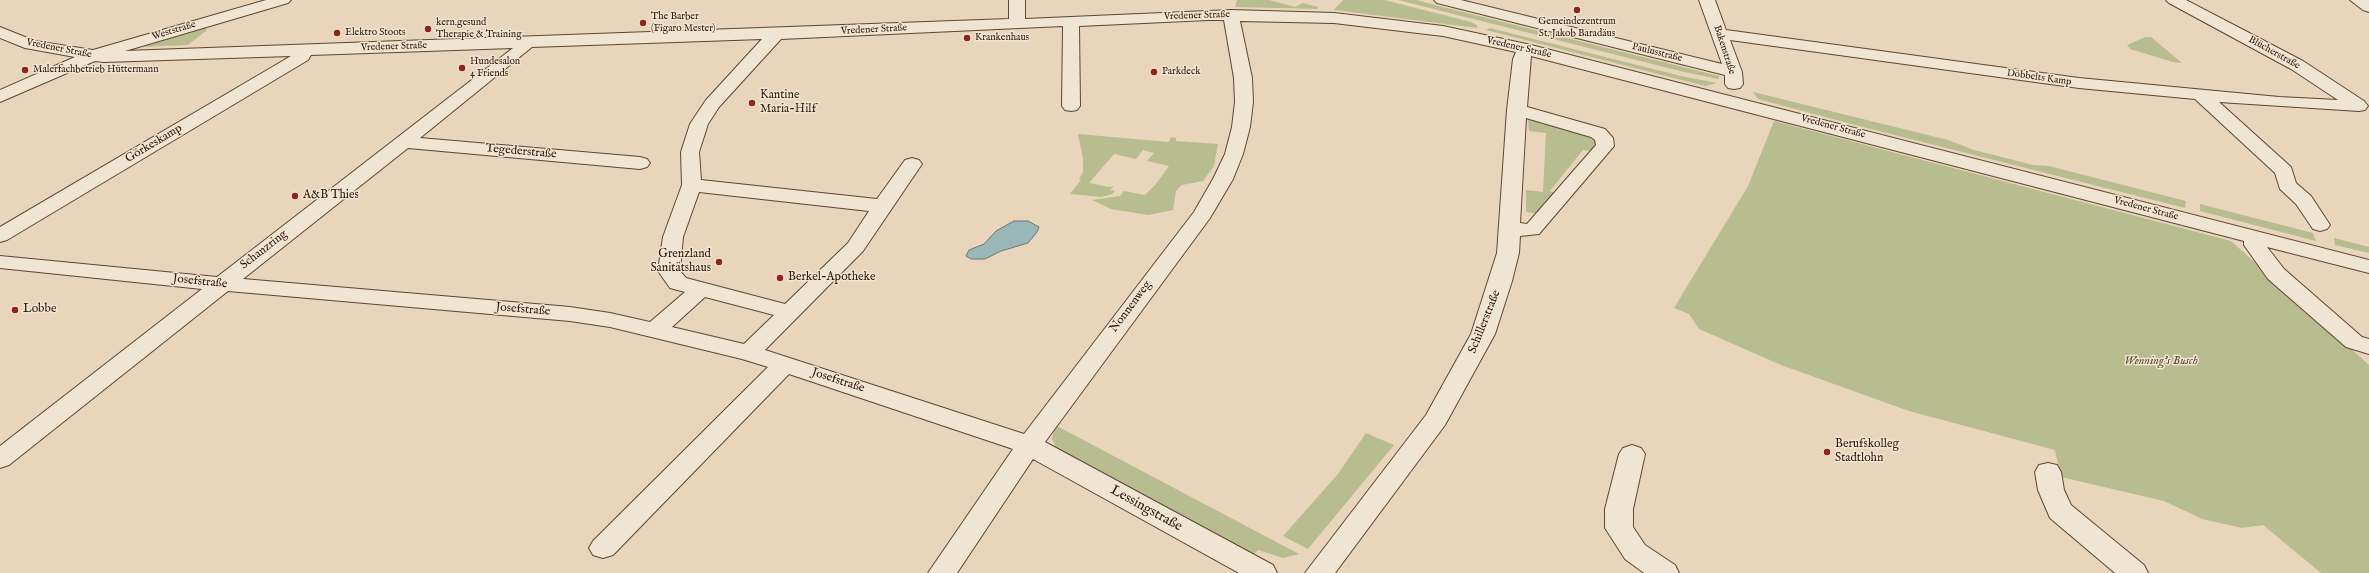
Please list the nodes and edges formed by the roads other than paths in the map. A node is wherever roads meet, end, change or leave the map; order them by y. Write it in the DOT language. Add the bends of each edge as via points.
graph roads {
  1 [pos="283,0"];
  2 [pos="1017,0"];
  3 [pos="1442,0"];
  4 [pos="1707,0"];
  5 [pos="2174,0"];
  6 [pos="2358,0"];
  7 [pos="252,3"];
  8 [pos="2369,7"];
  9 [pos="1231,15"];
  10 [pos="1071,21"];
  11 [pos="1017,24"];
  12 [pos="776,34"];
  13 [pos="1720,34"];
  14 [pos="5,38"];
  15 [pos="528,42"];
  16 [pos="306,50"];
  17 [pos="1523,54"];
  18 [pos="91,56"];
  19 [pos="1733,72"];
  20 [pos="2202,96"];
  21 [pos="0,97"];
  22 [pos="1729,100"];
  23 [pos="1071,106"];
  24 [pos="1516,110"];
  25 [pos="2364,110"];
  26 [pos="1784,114"];
  27 [pos="402,142"];
  28 [pos="640,163"];
  29 [pos="912,164"];
  30 [pos="692,185"];
  31 [pos="882,206"];
  32 [pos="2320,225"];
  33 [pos="1510,229"];
  34 [pos="0,236"];
  35 [pos="2254,238"];
  36 [pos="0,262"];
  37 [pos="2369,267"];
  38 [pos="221,284"];
  39 [pos="701,289"];
  40 [pos="790,312"];
  41 [pos="654,331"];
  42 [pos="2369,347"];
  43 [pos="749,353"];
  44 [pos="785,364"];
  45 [pos="1029,445"];
  46 [pos="1632,454"];
  47 [pos="0,459"];
  48 [pos="2048,472"];
  49 [pos="603,548"];
  50 [pos="942,573"];
  51 [pos="1263,573"];
  52 [pos="1319,573"];
  53 [pos="1664,573"];
  54 [pos="2134,573"];
  1 -- 7 [label="street, Weststraße"];
  2 -- 11 [label="street"];
  3 -- 19 [label="street, Paulusstraße"];
  4 -- 13 [label="street, Bakenstraße"];
  5 -- 25 [label="street, Blücherstraße" via="2297,65"];
  6 -- 8 [label="street"];
  7 -- 18 [label="street, Weststraße"];
  9 -- 10 [label="street, Vredener Straße"];
  9 -- 17 [label="street, Vredener Straße" via="1295,16 1391,24 1462,35"];
  9 -- 45 [label="street, Nonnenweg" via="1244,102 1234,154 1223,179 1203,214"];
  10 -- 11 [label="street, Vredener Straße"];
  10 -- 23 [label="street"];
  11 -- 12 [label="street, Vredener Straße"];
  12 -- 15 [label="street, Vredener Straße"];
  12 -- 30 [label="street" via="712,104 699,124 690,152"];
  13 -- 19 [label="street, Bakenstraße"];
  13 -- 20 [label="street, Döbbelts Kamp" via="2079,83"];
  14 -- 18 [label="street, Vredener Straße"];
  15 -- 16 [label="street, Vredener Straße"];
  15 -- 27 [label="street, Schanzring"];
  16 -- 18 [label="street, Vredener Straße"];
  16 -- 34 [label="street, Görkeskamp" via="302,56"];
  17 -- 22 [label="street, Vredener Straße"];
  17 -- 24 [label="street, Schillerstraße"];
  17 -- 26 [label="street" via="1777,125"];
  18 -- 21 [label="street, Weststraße"];
  19 -- 22 [label="street, Bakenstraße" via="1734,84"];
  20 -- 25 [label="street, Döbbelts Kamp"];
  20 -- 32 [label="street" via="2284,171 2287,185 2304,200"];
  22 -- 26 [label="street, Vredener Straße"];
  24 -- 33 [label="street, Schillerstraße"];
  24 -- 33 [label="street" via="1598,133 1604,138 1605,146 1532,230"];
  26 -- 35 [label="street, Vredener Straße"];
  27 -- 28 [label="street, Tegederstraße"];
  27 -- 38 [label="street, Schanzring"];
  29 -- 31 [label="street"];
  30 -- 31 [label="street"];
  30 -- 39 [label="street" via="673,237 669,271 678,283"];
  31 -- 40 [label="street" via="856,247"];
  33 -- 52 [label="street, Schillerstraße" via="1508,253 1501,281 1483,334 1462,374 1418,445"];
  35 -- 37 [label="street, Vredener Straße"];
  35 -- 42 [label="street" via="2255,245 2276,274 2354,342"];
  36 -- 38 [label="street, Josefstraße"];
  38 -- 41 [label="street, Josefstraße" via="570,314 610,320"];
  38 -- 47 [label="street, Schanzring"];
  39 -- 40 [label="street"];
  39 -- 41 [label="street"];
  40 -- 43 [label="street"];
  41 -- 43 [label="street, Josefstraße"];
  43 -- 44 [label="street, Josefstraße"];
  44 -- 45 [label="street, Josefstraße"];
  44 -- 49 [label="street"];
  45 -- 50 [label="street, Nonnenweg"];
  45 -- 51 [label="street, Lessingstraße"];
  46 -- 53 [label="street" via="1619,509 1618,528 1635,552"];
  48 -- 54 [label="street" via="2051,490 2060,511"];
}
